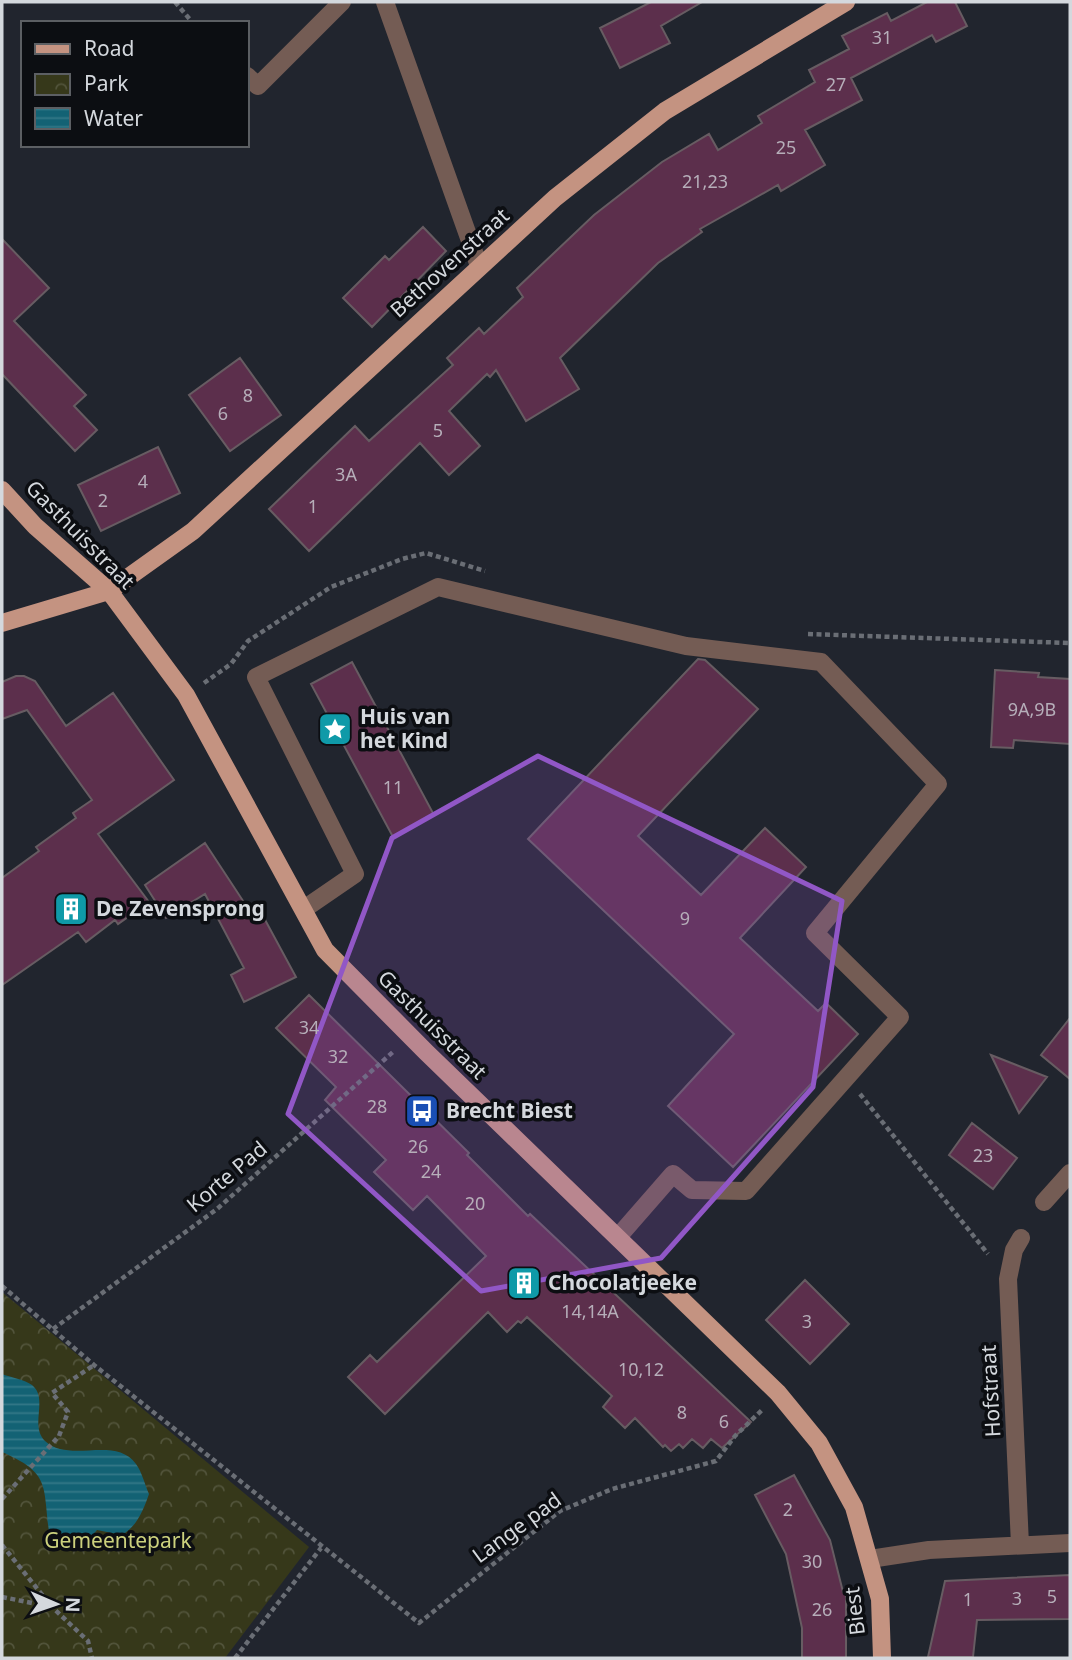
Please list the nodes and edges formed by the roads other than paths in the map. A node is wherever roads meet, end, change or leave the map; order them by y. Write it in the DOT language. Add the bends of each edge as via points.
graph roads {
  1 [pos="342,2"];
  2 [pos="385,2"];
  3 [pos="846,2"];
  4 [pos="252,81"];
  5 [pos="479,267"];
  6 [pos="2,490"];
  7 [pos="108,591"];
  8 [pos="2,623"];
  9 [pos="304,909"];
  10 [pos="1070,1173"];
  11 [pos="1044,1202"];
  12 [pos="618,1237"];
  13 [pos="1021,1238"];
  14 [pos="1070,1543"];
  15 [pos="1020,1545"];
  16 [pos="870,1559"];
  17 [pos="882,1658"];
  1 -- 4 [label="street"];
  2 -- 5 [label="street"];
  3 -- 5 [label="main road, Bethovenstraat" via="665,111 555,198"];
  5 -- 7 [label="main road, Bethovenstraat" via="193,531"];
  6 -- 7 [label="main road, Gasthuisstraat"];
  7 -- 8 [label="main road, Bethovenstraat"];
  7 -- 9 [label="main road, Gasthuisstraat" via="186,695"];
  9 -- 12 [label="main road, Gasthuisstraat" via="325,950"];
  9 -- 12 [label="street" via="355,874 256,677 438,587 685,646 821,662 938,784 815,933 900,1017 746,1191 692,1190 673,1174"];
  10 -- 11 [label="street"];
  12 -- 16 [label="main road, Gasthuisstraat" via="778,1393 819,1443 854,1507"];
  13 -- 15 [label="street, Hofstraat" via="1008,1279"];
  14 -- 15 [label="street"];
  15 -- 16 [label="street"];
  16 -- 17 [label="main road, Biest" via="880,1599"];
}
